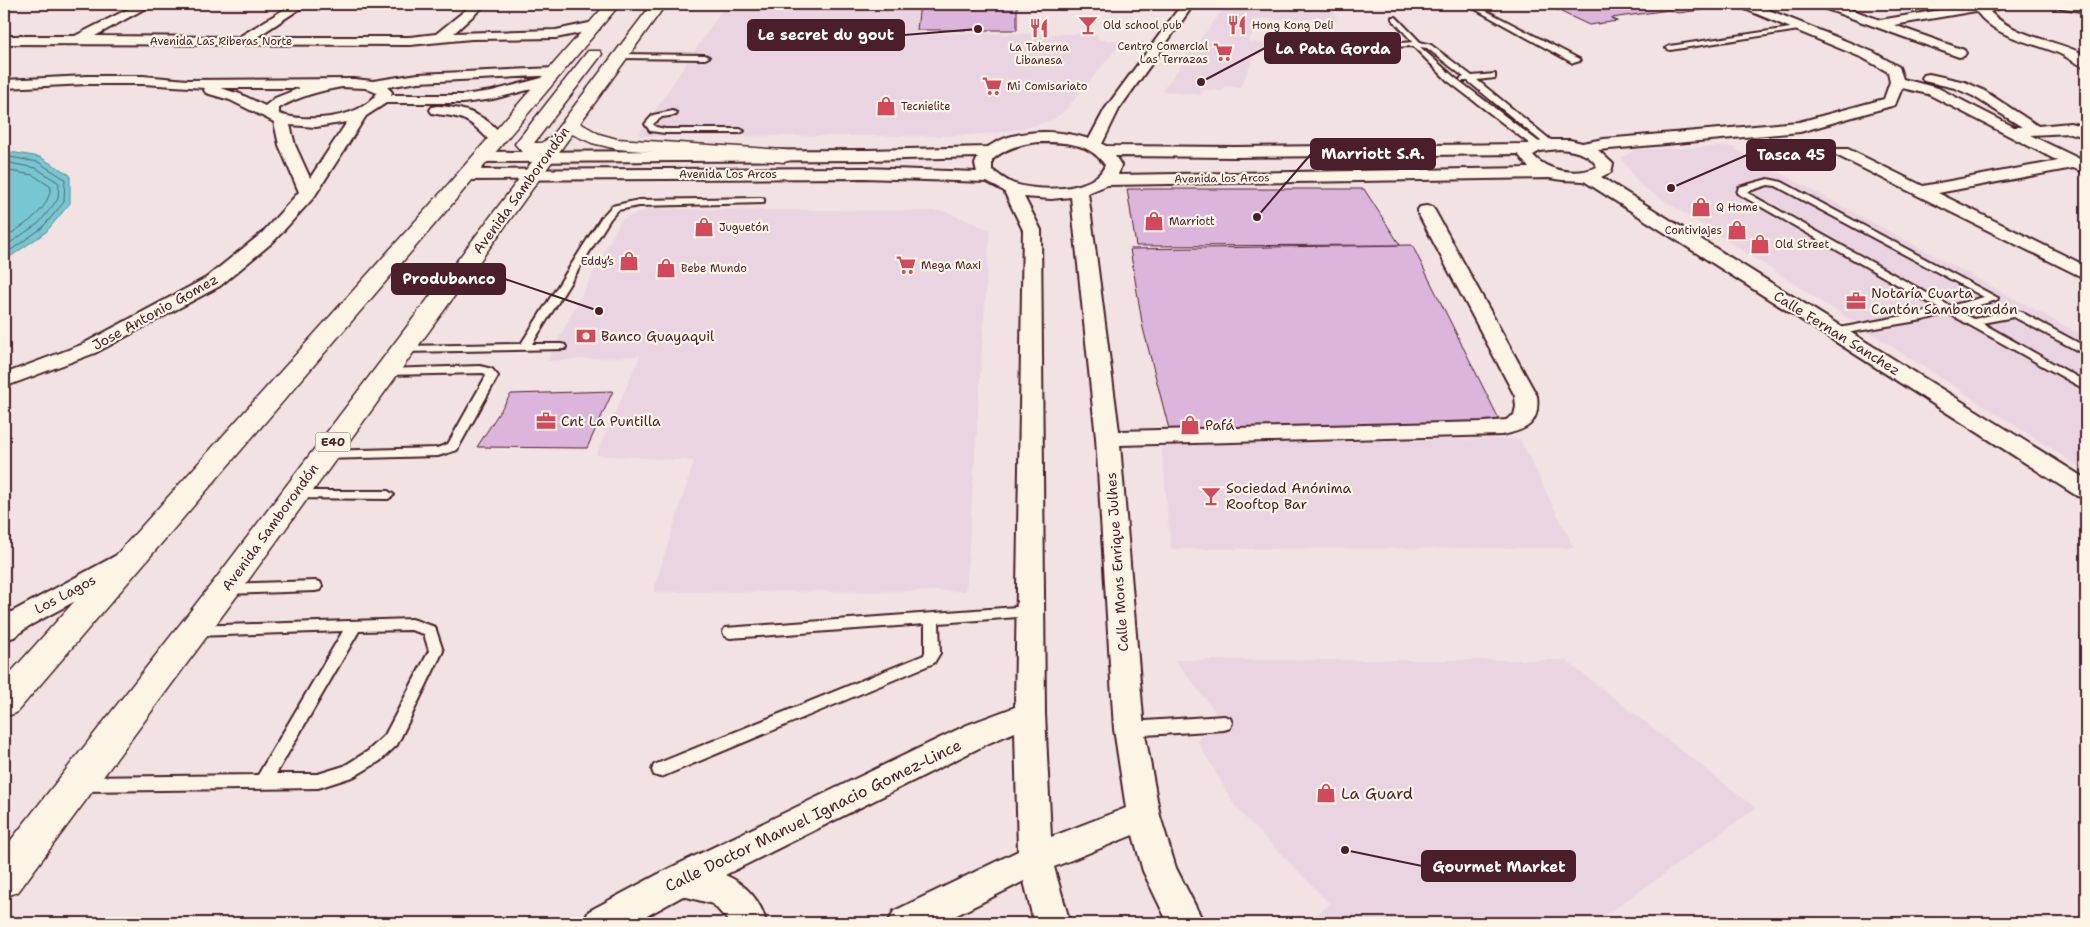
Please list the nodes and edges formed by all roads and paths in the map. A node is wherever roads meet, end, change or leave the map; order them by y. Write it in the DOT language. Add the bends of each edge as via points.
graph roads {
  1 [pos="147,4"];
  2 [pos="301,4"];
  3 [pos="480,4"];
  4 [pos="613,4"];
  5 [pos="624,4"];
  6 [pos="659,4"];
  7 [pos="1188,4"];
  8 [pos="1744,4"];
  9 [pos="1825,4"];
  10 [pos="2062,4"];
  11 [pos="1476,8"];
  12 [pos="1990,8"];
  13 [pos="2086,8"];
  14 [pos="1394,18"];
  15 [pos="1878,24"];
  16 [pos="1803,28"];
  17 [pos="439,39"];
  18 [pos="607,39"];
  19 [pos="4,40"];
  20 [pos="79,40"];
  21 [pos="241,41"];
  22 [pos="1418,44"];
  23 [pos="1390,46"];
  24 [pos="1670,48"];
  25 [pos="1959,53"];
  26 [pos="571,54"];
  27 [pos="706,56"];
  28 [pos="2083,57"];
  29 [pos="1576,61"];
  30 [pos="552,76"];
  31 [pos="1492,76"];
  32 [pos="1895,76"];
  33 [pos="1468,78"];
  34 [pos="1451,79"];
  35 [pos="342,83"];
  36 [pos="4,84"];
  37 [pos="187,84"];
  38 [pos="372,85"];
  39 [pos="1490,96"];
  40 [pos="1473,97"];
  41 [pos="373,107"];
  42 [pos="1112,108"];
  43 [pos="673,113"];
  44 [pos="277,119"];
  45 [pos="2038,130"];
  46 [pos="740,131"];
  47 [pos="2013,132"];
  48 [pos="2086,132"];
  49 [pos="1053,137"];
  50 [pos="1538,146"];
  51 [pos="1098,148"];
  52 [pos="1580,148"];
  53 [pos="551,149"];
  54 [pos="992,152"];
  55 [pos="1842,152"];
  56 [pos="868,155"];
  57 [pos="784,156"];
  58 [pos="482,157"];
  59 [pos="2081,166"];
  60 [pos="864,173"];
  61 [pos="1550,173"];
  62 [pos="1588,176"];
  63 [pos="989,177"];
  64 [pos="1105,180"];
  65 [pos="1012,190"];
  66 [pos="1923,191"];
  67 [pos="1079,192"];
  68 [pos="308,193"];
  69 [pos="761,201"];
  70 [pos="1426,211"];
  71 [pos="2086,273"];
  72 [pos="1947,309"];
  73 [pos="1973,322"];
  74 [pos="1834,332"];
  75 [pos="525,347"];
  76 [pos="561,347"];
  77 [pos="403,349"];
  78 [pos="2086,351"];
  79 [pos="386,372"];
  80 [pos="4,381"];
  81 [pos="2086,387"];
  82 [pos="1108,438"];
  83 [pos="323,455"];
  84 [pos="2086,490"];
  85 [pos="293,495"];
  86 [pos="388,495"];
  87 [pos="128,561"];
  88 [pos="315,586"];
  89 [pos="225,589"];
  90 [pos="1030,611"];
  91 [pos="932,619"];
  92 [pos="354,626"];
  93 [pos="4,630"];
  94 [pos="193,630"];
  95 [pos="730,632"];
  96 [pos="13,685"];
  97 [pos="4,703"];
  98 [pos="1030,714"];
  99 [pos="1224,723"];
  100 [pos="1129,729"];
  101 [pos="660,770"];
  102 [pos="263,782"];
  103 [pos="76,784"];
  104 [pos="1144,816"];
  105 [pos="1034,859"];
  106 [pos="4,879"];
  107 [pos="680,880"];
  108 [pos="600,923"];
  109 [pos="748,923"];
  110 [pos="906,923"];
  111 [pos="1052,923"];
  112 [pos="1186,923"];
  1 -- 20 [label="street"];
  2 -- 21 [label="street"];
  3 -- 17 [label="street"];
  4 -- 18 [label="highway, Avenida Samborondón / E40"];
  5 -- 18 [label="highway"];
  6 -- 18 [label="highway, Avenida Samborondón / E40"];
  7 -- 42 [label="street"];
  8 -- 16 [label="street"];
  9 -- 15 [label="street"];
  10 -- 13 [label="street"];
  11 -- 29 [label="lane"];
  12 -- 15 [label="street"];
  12 -- 28 [label="street" via="1990,22"];
  14 -- 22 [label="lane"];
  15 -- 25 [label="street"];
  16 -- 24 [label="lane"];
  16 -- 32 [label="street" via="1868,55"];
  17 -- 18 [label="street, Avenida Las Riberas Norte" via="471,35 542,35"];
  17 -- 21 [label="street, Avenida Las Riberas Norte"];
  17 -- 26 [label="street, Avenida Las Riberas Norte" via="546,43"];
  18 -- 26 [label="highway, Avenida Samborondón / E40"];
  18 -- 27 [label="lane"];
  18 -- 53 [label="highway, Avenida Samborondón / E40"];
  18 -- 53 [label="highway" via="524,144 528,148 540,149 552,145"];
  19 -- 20 [label="street, Avenida Las Riberas Norte"];
  20 -- 21 [label="street, Avenida Las Riberas Norte"];
  22 -- 23 [label="lane"];
  22 -- 33 [label="lane" via="1429,46"];
  22 -- 34 [label="lane" via="1416,47"];
  26 -- 30 [label="highway, Avenida Samborondón / E40"];
  30 -- 38 [label="street" via="418,78"];
  30 -- 41 [label="street" via="501,93 473,98"];
  30 -- 58 [label="highway, Avenida Samborondón / E40"];
  31 -- 33 [label="lane"];
  32 -- 45 [label="street" via="1960,85 1978,92"];
  32 -- 47 [label="street" via="1933,91"];
  32 -- 52 [label="street" via="1890,102 1800,127"];
  33 -- 34 [label="lane"];
  33 -- 39 [label="lane"];
  34 -- 40 [label="lane"];
  35 -- 37 [label="street"];
  35 -- 38 [label="street"];
  35 -- 44 [label="street" via="313,87 288,96 272,106"];
  36 -- 37 [label="street" via="143,80"];
  37 -- 44 [label="street" via="235,97"];
  38 -- 41 [label="street" via="385,92"];
  39 -- 40 [label="lane"];
  39 -- 50 [label="lane" via="1529,125"];
  40 -- 50 [label="lane"];
  41 -- 44 [label="street" via="319,122"];
  41 -- 58 [label="street" via="445,110 470,115 484,124"];
  41 -- 68 [label="street, Jose Antonio Gomez"];
  42 -- 49 [label="street"];
  42 -- 51 [label="street"];
  43 -- 46 [label="lane" via="660,115 649,124 653,129 665,132"];
  44 -- 68 [label="street"];
  45 -- 47 [label="street"];
  45 -- 48 [label="street" via="2070,128"];
  45 -- 59 [label="street" via="2064,147"];
  47 -- 59 [label="street"];
  49 -- 51 [label="street, Avenida los Arcos" via="1082,141"];
  49 -- 54 [label="street" via="1018,141"];
  50 -- 51 [label="street, Avenida los Arcos" via="1246,152"];
  50 -- 52 [label="street, Avenida los Arcos"];
  50 -- 61 [label="street" via="1525,155 1536,167"];
  51 -- 64 [label="street" via="1111,158 1114,165"];
  52 -- 62 [label="street" via="1596,155 1605,164 1605,169 1599,174"];
  53 -- 57 [label="street, Avenida Los Arcos"];
  53 -- 57 [label="highway" via="578,131 618,144"];
  53 -- 58 [label="street, Avenida Los Arcos"];
  53 -- 58 [label="street, Avenida Los Arcos"];
  53 -- 60 [label="street, Avenida Los Arcos"];
  53 -- 77 [label="highway, Avenida Samborondón / E40"];
  54 -- 56 [label="street, Avenida Los Arcos"];
  54 -- 63 [label="street" via="982,164"];
  55 -- 66 [label="street"];
  56 -- 57 [label="street, Avenida Los Arcos"];
  56 -- 60 [label="street"];
  58 -- 87 [label="highway, Avenida Samborondón / E40"];
  59 -- 66 [label="street"];
  60 -- 63 [label="street, Avenida Los Arcos"];
  61 -- 62 [label="street"];
  61 -- 64 [label="street, Avenida los Arcos"];
  62 -- 74 [label="street, Calle Fernan Sanchez"];
  63 -- 65 [label="street"];
  64 -- 67 [label="street"];
  65 -- 67 [label="street" via="1057,195"];
  65 -- 90 [label="street" via="1032,230"];
  66 -- 71 [label="street"];
  67 -- 82 [label="street, Calle Mons Enrique Julhes"];
  68 -- 80 [label="street, Jose Antonio Gomez" via="268,237 213,282 88,350"];
  69 -- 75 [label="lane" via="638,202 615,208"];
  70 -- 82 [label="street" via="1526,396 1526,416 1518,424 1485,429"];
  72 -- 72 [label="lane" via="1993,298 1779,184 1768,182 1742,189 1741,193"];
  72 -- 73 [label="lane"];
  72 -- 74 [label="lane" via="1923,317"];
  73 -- 78 [label="lane" via="2017,314"];
  73 -- 81 [label="lane"];
  74 -- 84 [label="street, Calle Fernan Sanchez"];
  75 -- 76 [label="lane"];
  75 -- 77 [label="lane"];
  77 -- 79 [label="highway, Avenida Samborondón / E40"];
  79 -- 83 [label="highway, Avenida Samborondón / E40"];
  79 -- 83 [label="lane" via="480,369 492,376 453,447 438,452"];
  82 -- 100 [label="street, Calle Mons Enrique Julhes"];
  83 -- 85 [label="highway, Avenida Samborondón / E40"];
  85 -- 86 [label="lane"];
  85 -- 89 [label="highway, Avenida Samborondón / E40"];
  87 -- 93 [label="street, Los Lagos"];
  87 -- 96 [label="highway, Avenida Samborondón / E40"];
  88 -- 89 [label="lane"];
  89 -- 94 [label="highway, Avenida Samborondón / E40"];
  90 -- 91 [label="lane"];
  90 -- 98 [label="street"];
  91 -- 95 [label="lane"];
  91 -- 101 [label="lane" via="933,652 929,659"];
  92 -- 94 [label="lane"];
  92 -- 102 [label="lane"];
  92 -- 102 [label="lane" via="412,624 430,632 436,652 391,740 374,756 349,771 318,781"];
  94 -- 103 [label="highway, Avenida Samborondón / E40"];
  96 -- 97 [label="highway, Avenida Samborondón / E40"];
  98 -- 105 [label="street"];
  98 -- 107 [label="street, Calle Doctor Manuel Ignacio Gomez-Lince" via="978,734"];
  99 -- 100 [label="lane"];
  100 -- 104 [label="street, Calle Mons Enrique Julhes"];
  102 -- 103 [label="lane"];
  103 -- 106 [label="highway, Avenida Samborondón / E40"];
  104 -- 105 [label="street"];
  104 -- 112 [label="street, Calle Mons Enrique Julhes" via="1160,871"];
  105 -- 110 [label="street"];
  105 -- 111 [label="street"];
  107 -- 108 [label="street, Calle Doctor Manuel Ignacio Gomez-Lince"];
  107 -- 109 [label="street" via="723,890 746,913"];
}
